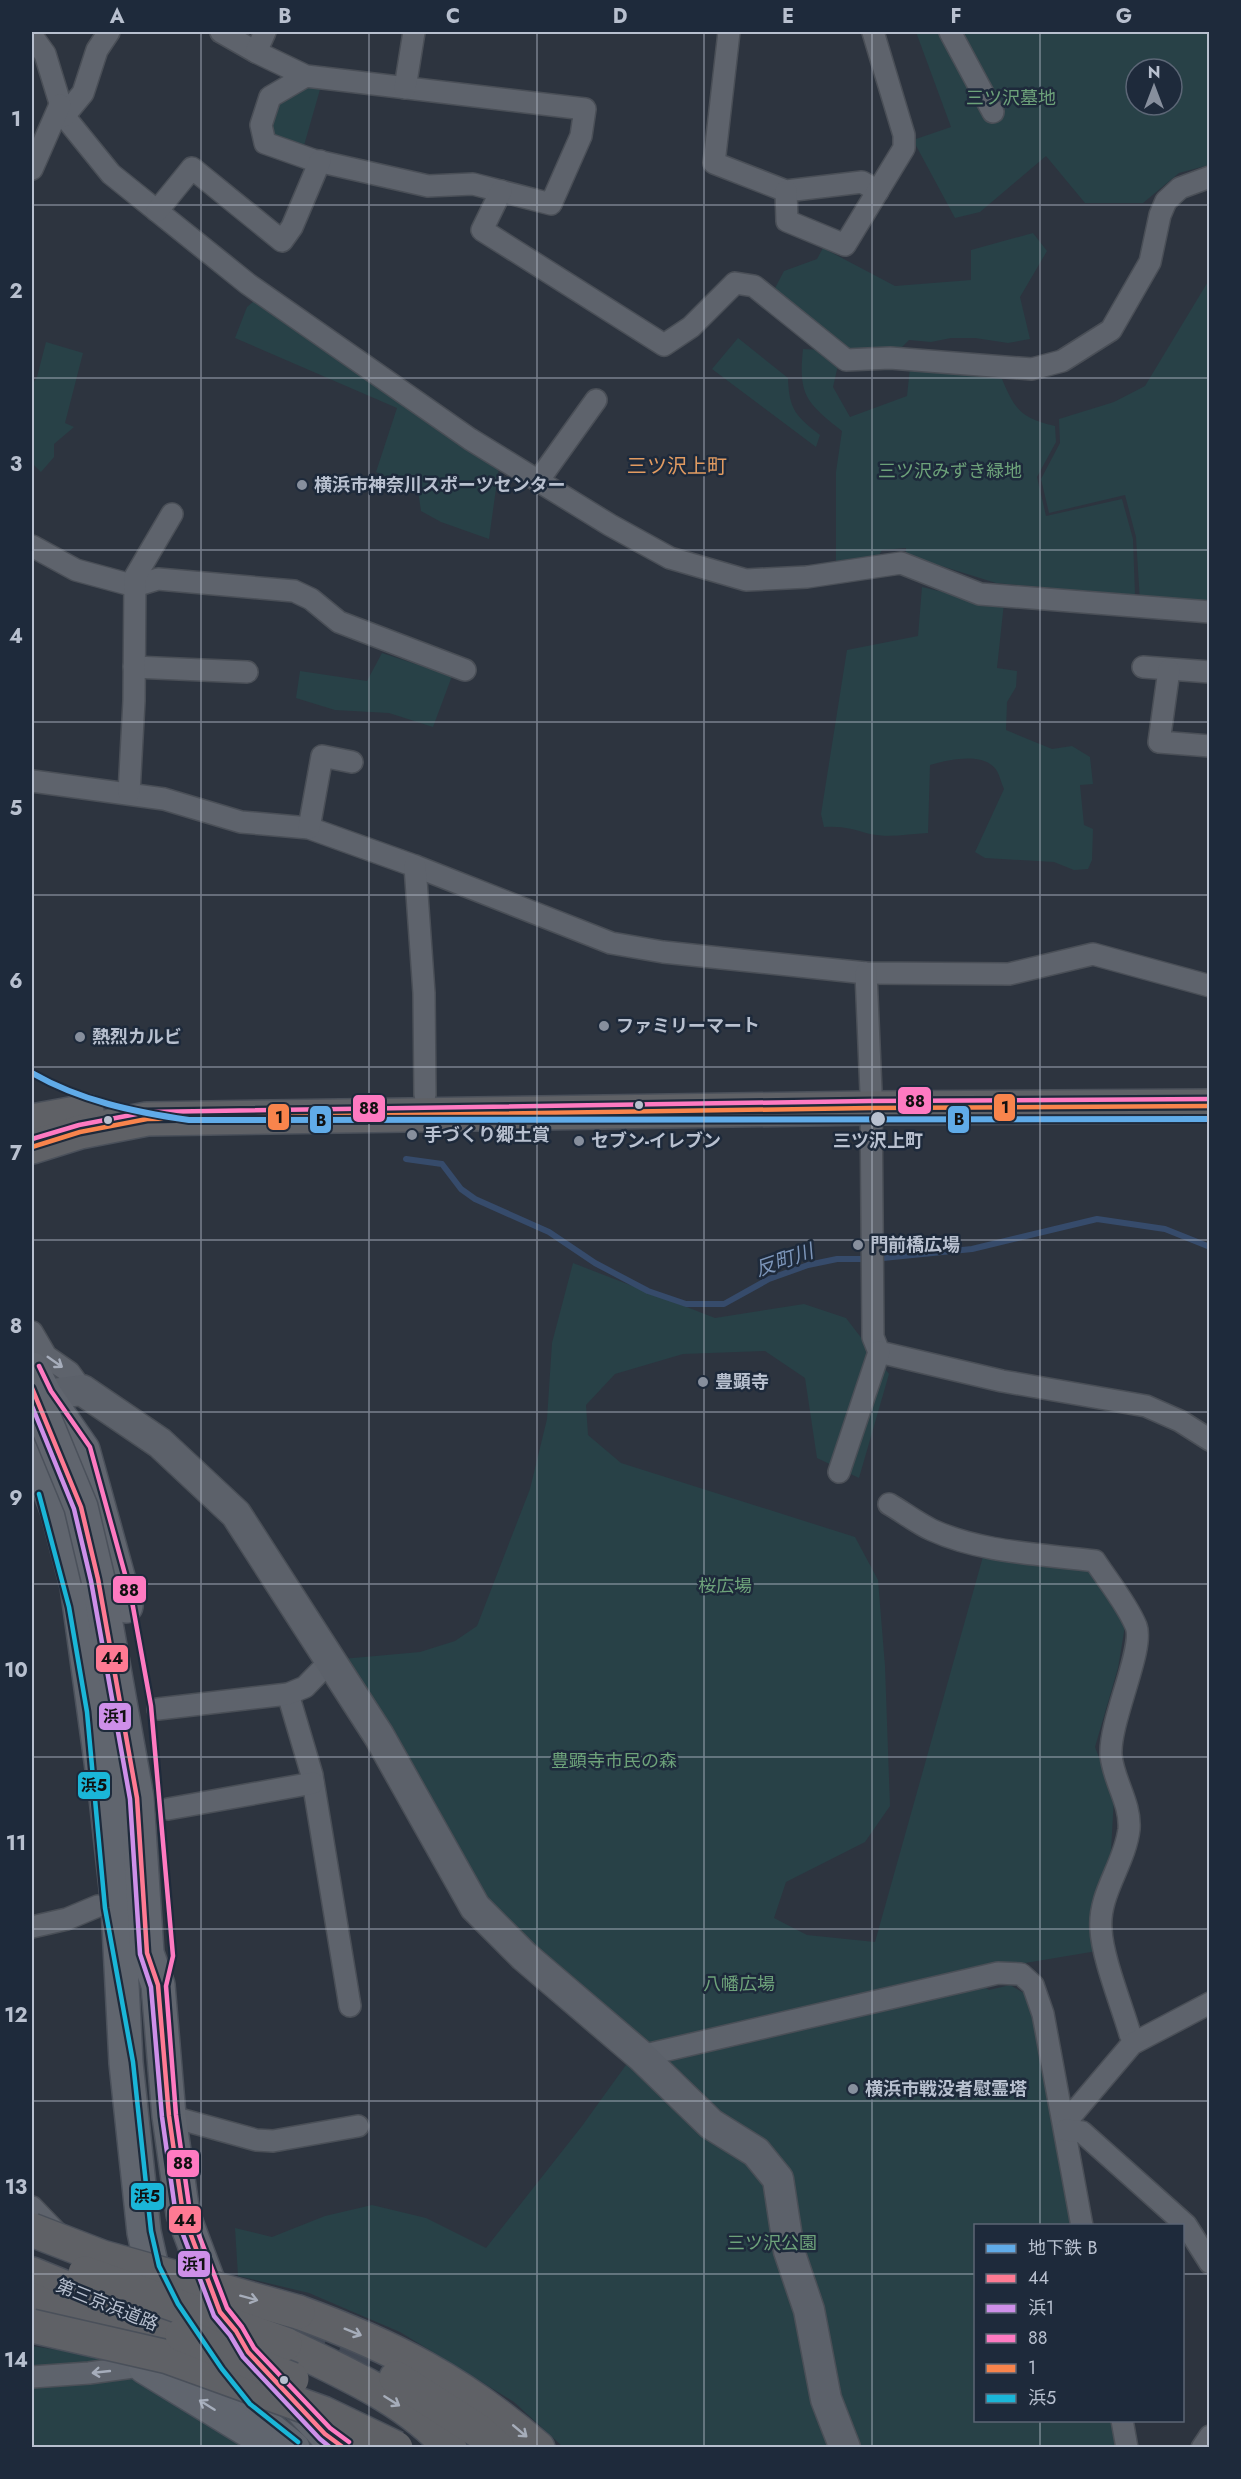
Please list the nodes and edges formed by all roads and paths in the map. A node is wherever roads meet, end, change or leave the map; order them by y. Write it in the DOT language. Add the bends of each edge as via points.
graph roads {
  1 [pos="109,32"];
  2 [pos="221,32"];
  3 [pos="265,32"];
  4 [pos="414,32"];
  5 [pos="729,32"];
  6 [pos="873,32"];
  7 [pos="950,32"];
  8 [pos="32,36"];
  9 [pos="256,52"];
  10 [pos="306,76"];
  11 [pos="405,88"];
  12 [pos="62,111"];
  13 [pos="993,112"];
  14 [pos="320,161"];
  15 [pos="32,170"];
  16 [pos="1209,177"];
  17 [pos="501,191"];
  18 [pos="786,191"];
  19 [pos="878,191"];
  20 [pos="157,211"];
  21 [pos="596,400"];
  22 [pos="538,481"];
  23 [pos="172,514"];
  24 [pos="32,546"];
  25 [pos="135,586"];
  26 [pos="1209,612"];
  27 [pos="134,667"];
  28 [pos="1143,667"];
  29 [pos="465,670"];
  30 [pos="1169,670"];
  31 [pos="247,672"];
  32 [pos="1209,672"];
  33 [pos="1209,746"];
  34 [pos="352,762"];
  35 [pos="32,781"];
  36 [pos="129,793"];
  37 [pos="309,828"];
  38 [pos="415,866"];
  39 [pos="866,973"];
  40 [pos="1209,986"];
  41 [pos="1209,1090"];
  42 [pos="425,1095"];
  43 [pos="871,1100"];
  44 [pos="1209,1106"];
  45 [pos="32,1121"];
  46 [pos="32,1147"];
  47 [pos="32,1332"];
  48 [pos="879,1352"];
  49 [pos="35,1388"];
  50 [pos="82,1390"];
  51 [pos="1209,1440"];
  52 [pos="32,1443"];
  53 [pos="839,1472"];
  54 [pos="32,1496"];
  55 [pos="889,1504"];
  56 [pos="87,1583"];
  57 [pos="331,1660"];
  58 [pos="288,1695"];
  59 [pos="158,1708"];
  60 [pos="313,1784"];
  61 [pos="168,1809"];
  62 [pos="98,1906"];
  63 [pos="32,1927"];
  64 [pos="158,1985"];
  65 [pos="1209,2003"];
  66 [pos="350,2006"];
  67 [pos="1136,2042"];
  68 [pos="641,2056"];
  69 [pos="126,2063"];
  70 [pos="169,2116"];
  71 [pos="1066,2126"];
  72 [pos="358,2127"];
  73 [pos="32,2207"];
  74 [pos="32,2222"];
  75 [pos="1083,2224"];
  76 [pos="32,2230"];
  77 [pos="145,2242"];
  78 [pos="70,2246"];
  79 [pos="32,2249"];
  80 [pos="1209,2263"];
  81 [pos="32,2274"];
  82 [pos="32,2300"];
  83 [pos="32,2324"];
  84 [pos="184,2331"];
  85 [pos="236,2331"];
  86 [pos="377,2366"];
  87 [pos="145,2367"];
  88 [pos="32,2377"];
  89 [pos="1122,2422"];
  90 [pos="1209,2436"];
  91 [pos="275,2448"];
  92 [pos="293,2448"];
  93 [pos="345,2448"];
  94 [pos="396,2448"];
  95 [pos="424,2448"];
  96 [pos="450,2448"];
  97 [pos="498,2448"];
  98 [pos="538,2448"];
  99 [pos="844,2448"];
  100 [pos="1127,2448"];
  101 [pos="1202,2448"];
  1 -- 12 [label="street" via="97,50 83,93"];
  2 -- 9 [label="street"];
  3 -- 9 [label="street"];
  4 -- 11 [label="street"];
  5 -- 18 [label="street" via="714,163"];
  6 -- 19 [label="street" via="904,135 904,148"];
  7 -- 13 [label="street"];
  8 -- 12 [label="street" via="45,54"];
  9 -- 10 [label="street"];
  10 -- 11 [label="street"];
  10 -- 14 [label="street" via="270,97 261,125 265,143"];
  11 -- 17 [label="street" via="585,109 581,136 551,204"];
  12 -- 15 [label="street"];
  12 -- 20 [label="street" via="111,174"];
  14 -- 17 [label="street" via="428,186 473,184"];
  14 -- 20 [label="street" via="282,242 192,168"];
  16 -- 17 [label="street" via="1180,188 1166,201 1150,262 1111,330 1062,361 1032,369 890,358 846,360 754,286 735,283 691,327 664,345 482,230"];
  18 -- 19 [label="street" via="862,182"];
  18 -- 19 [label="street" via="787,221 845,245"];
  20 -- 22 [label="street" via="248,284 470,439"];
  21 -- 22 [label="street"];
  22 -- 26 [label="street" via="670,558 746,580 807,577 901,563 980,594"];
  23 -- 25 [label="street" via="135,577"];
  24 -- 25 [label="street" via="76,570"];
  25 -- 27 [label="street"];
  25 -- 29 [label="street" via="158,579 294,591 311,599 339,622"];
  27 -- 31 [label="street"];
  27 -- 36 [label="street"];
  28 -- 30 [label="street"];
  30 -- 32 [label="street"];
  30 -- 33 [label="street" via="1159,742"];
  34 -- 37 [label="street" via="322,756"];
  35 -- 36 [label="street"];
  36 -- 37 [label="street" via="241,822"];
  37 -- 38 [label="street"];
  38 -- 39 [label="street" via="611,943"];
  38 -- 42 [label="street" via="424,993"];
  39 -- 40 [label="street" via="1009,974 1093,954"];
  39 -- 43 [label="street"];
  41 -- 43 [label="highway"];
  42 -- 43 [label="highway"];
  42 -- 45 [label="highway" via="135,1103"];
  43 -- 44 [label="highway"];
  43 -- 46 [label="highway" via="147,1119 80,1132"];
  43 -- 48 [label="street" via="873,1337"];
  47 -- 50 [label="street, one-way" via="46,1356 69,1372"];
  48 -- 51 [label="street" via="1002,1382 1146,1406"];
  48 -- 53 [label="street"];
  49 -- 50 [label="street"];
  49 -- 56 [label="main road, bridge" via="81,1507"];
  49 -- 64 [label="main road" via="83,1450 124,1597 144,1707 166,1957"];
  50 -- 57 [label="street" via="160,1443 236,1514"];
  52 -- 56 [label="main road"];
  54 -- 62 [label="main road" via="62,1609 80,1713"];
  55 -- 67 [label="street" via="933,1530 963,1540 999,1549 1095,1561 1137,1628 1111,1753 1129,1814 1129,1828 1106,1899 1101,1930 1130,2034"];
  56 -- 64 [label="main road" via="137,1798 147,1953"];
  56 -- 69 [label="main road" via="118,1906"];
  57 -- 58 [label="street" via="305,1687"];
  57 -- 68 [label="street" via="379,1736 475,1907 524,1956"];
  58 -- 59 [label="street"];
  58 -- 60 [label="street"];
  60 -- 61 [label="street"];
  60 -- 66 [label="street"];
  62 -- 63 [label="street"];
  62 -- 69 [label="main road"];
  64 -- 70 [label="main road"];
  65 -- 67 [label="street"];
  67 -- 71 [label="street"];
  68 -- 71 [label="street" via="998,1973 1022,1974 1033,1985 1043,2014"];
  68 -- 99 [label="street" via="711,2124 756,2152 778,2180 789,2251 809,2310 826,2399"];
  69 -- 77 [label="main road"];
  70 -- 72 [label="street" via="256,2140"];
  70 -- 85 [label="main road" via="183,2214 220,2312"];
  71 -- 75 [label="street"];
  71 -- 80 [label="street" via="1082,2132 1186,2225"];
  73 -- 78 [label="street"];
  74 -- 78 [label="highway"];
  76 -- 98 [label="highway, one-way, bridge" via="102,2257 298,2312 377,2342 416,2360 484,2404"];
  77 -- 78 [label="street" via="112,2247"];
  77 -- 84 [label="main road" via="152,2268"];
  78 -- 84 [label="highway"];
  79 -- 96 [label="highway, one-way, bridge" via="78,2270 285,2344 397,2403"];
  81 -- 84 [label="highway, 第三京浜道路"];
  82 -- 87 [label="highway" via="99,2331"];
  83 -- 87 [label="street" via="74,2331"];
  83 -- 94 [label="highway, bridge" via="168,2358 323,2413"];
  84 -- 85 [label="highway"];
  84 -- 85 [label="street"];
  84 -- 87 [label="street"];
  84 -- 92 [label="main road" via="245,2409"];
  84 -- 95 [label="highway, bridge" via="315,2389"];
  85 -- 93 [label="main road" via="248,2352 286,2393 325,2434"];
  86 -- 97 [label="highway" via="480,2432"];
  87 -- 88 [label="street, one-way"];
  91 -- 87 [label="main road, one-way"];
  89 -- 100 [label="street"];
  90 -- 101 [label="street"];
}
